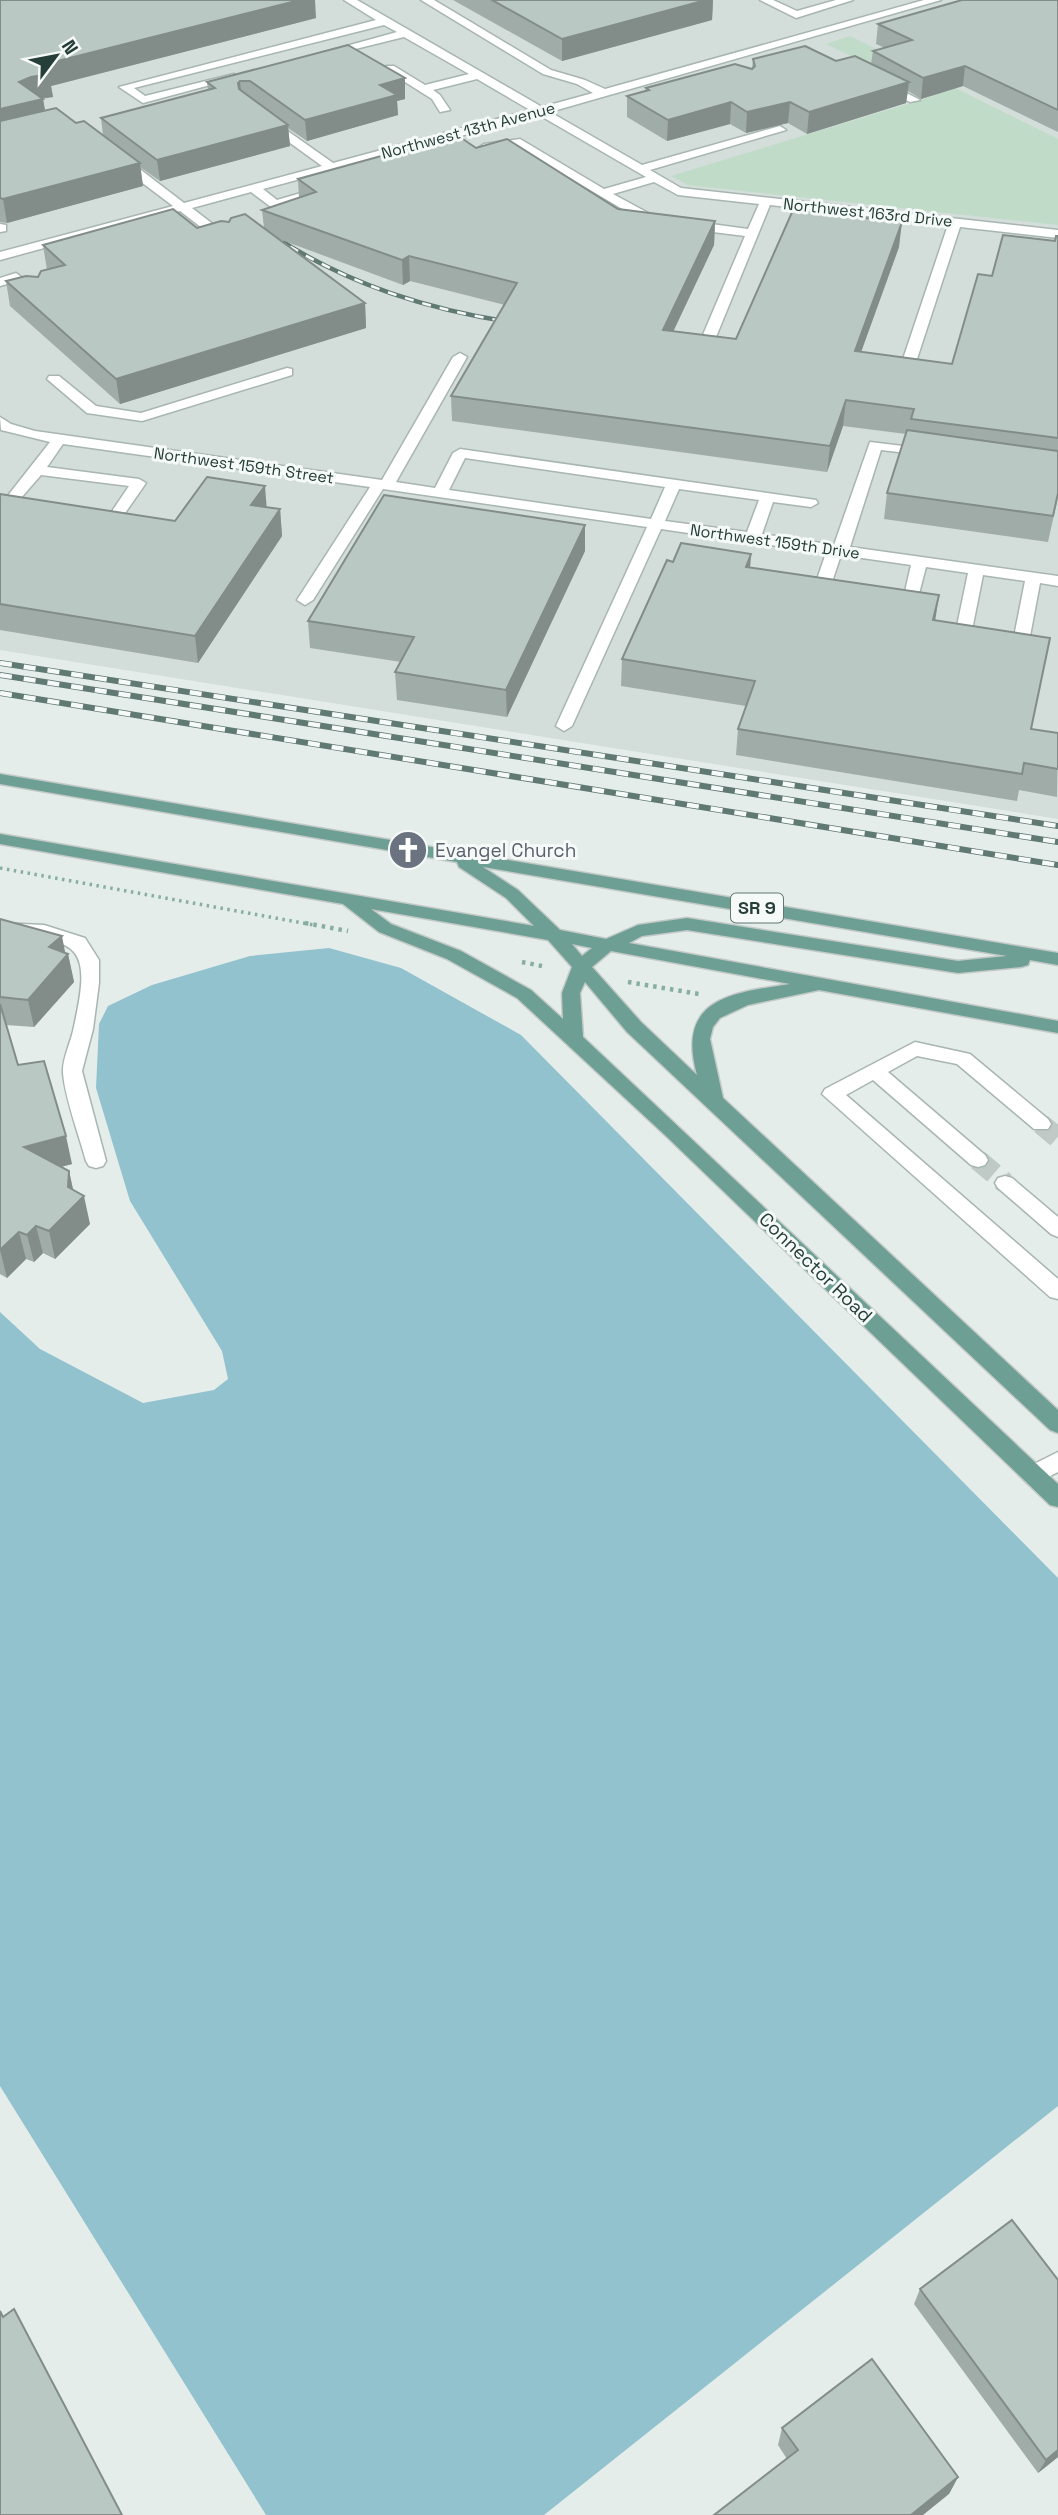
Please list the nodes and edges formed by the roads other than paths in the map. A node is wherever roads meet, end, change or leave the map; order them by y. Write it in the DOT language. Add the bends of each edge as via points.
graph roads {
  1 [pos="368,0"];
  2 [pos="426,0"];
  3 [pos="765,0"];
  4 [pos="848,0"];
  5 [pos="936,0"];
  6 [pos="351,2"];
  7 [pos="386,22"];
  8 [pos="406,33"];
  9 [pos="794,40"];
  10 [pos="806,46"];
  11 [pos="314,57"];
  12 [pos="708,64"];
  13 [pos="390,68"];
  14 [pos="248,73"];
  15 [pos="728,74"];
  16 [pos="478,75"];
  17 [pos="866,76"];
  18 [pos="424,89"];
  19 [pos="603,93"];
  20 [pos="914,100"];
  21 [pos="444,110"];
  22 [pos="540,111"];
  23 [pos="255,113"];
  24 [pos="780,130"];
  25 [pos="109,152"];
  26 [pos="464,152"];
  27 [pos="331,167"];
  28 [pos="640,169"];
  29 [pos="656,178"];
  30 [pos="337,186"];
  31 [pos="253,188"];
  32 [pos="603,193"];
  33 [pos="766,201"];
  34 [pos="182,207"];
  35 [pos="955,222"];
  36 [pos="753,233"];
  37 [pos="1058,233"];
  38 [pos="227,242"];
  39 [pos="0,256"];
  40 [pos="0,282"];
  41 [pos="37,296"];
  42 [pos="709,337"];
  43 [pos="460,357"];
  44 [pos="909,362"];
  45 [pos="287,372"];
  46 [pos="54,379"];
  47 [pos="133,416"];
  48 [pos="0,421"];
  49 [pos="59,439"];
  50 [pos="92,443"];
  51 [pos="941,454"];
  52 [pos="37,470"];
  53 [pos="383,484"];
  54 [pos="674,484"];
  55 [pos="440,493"];
  56 [pos="767,497"];
  57 [pos="0,501"];
  58 [pos="492,501"];
  59 [pos="811,503"];
  60 [pos="658,524"];
  61 [pos="109,526"];
  62 [pos="753,538"];
  63 [pos="838,550"];
  64 [pos="920,561"];
  65 [pos="976,569"];
  66 [pos="1033,577"];
  67 [pos="1058,581"];
  68 [pos="860,594"];
  69 [pos="885,598"];
  70 [pos="305,600"];
  71 [pos="962,640"];
  72 [pos="1020,652"];
  73 [pos="564,726"];
  74 [pos="0,779"];
  75 [pos="3,841"];
  76 [pos="457,858"];
  77 [pos="347,900"];
  78 [pos="0,929"];
  79 [pos="554,935"];
  80 [pos="606,946"];
  81 [pos="1055,959"];
  82 [pos="581,967"];
  83 [pos="822,985"];
  84 [pos="1058,1027"];
  85 [pos="573,1037"];
  86 [pos="875,1071"];
  87 [pos="713,1098"];
  88 [pos="1041,1124"];
  89 [pos="978,1160"];
  90 [pos="96,1161"];
  91 [pos="1005,1183"];
  92 [pos="1058,1229"];
  93 [pos="1058,1291"];
  94 [pos="1058,1424"];
  95 [pos="1058,1461"];
  96 [pos="1034,1475"];
  97 [pos="1058,1499"];
  1 -- 6 [label="street"];
  2 -- 19 [label="street" via="547,72"];
  3 -- 4 [label="street" via="796,15"];
  5 -- 9 [label="street, Northwest 13th Avenue"];
  6 -- 7 [label="street"];
  7 -- 8 [label="street"];
  7 -- 14 [label="street" via="125,87 143,100"];
  8 -- 11 [label="street"];
  8 -- 16 [label="street"];
  9 -- 10 [label="street"];
  9 -- 12 [label="street, Northwest 13th Avenue"];
  12 -- 15 [label="street"];
  12 -- 19 [label="street, Northwest 13th Avenue"];
  13 -- 18 [label="street"];
  16 -- 18 [label="street"];
  16 -- 22 [label="street"];
  17 -- 20 [label="street"];
  18 -- 21 [label="street"];
  19 -- 22 [label="street, Northwest 13th Avenue"];
  22 -- 27 [label="street, Northwest 13th Avenue" via="431,145"];
  22 -- 28 [label="street"];
  23 -- 27 [label="street"];
  24 -- 28 [label="street"];
  25 -- 34 [label="street"];
  26 -- 32 [label="street" via="516,141"];
  27 -- 31 [label="street, Northwest 13th Avenue"];
  28 -- 29 [label="street"];
  29 -- 32 [label="street"];
  29 -- 33 [label="street, Northwest 163rd Drive" via="678,191"];
  30 -- 31 [label="street" via="275,204"];
  31 -- 34 [label="street, Northwest 13th Avenue"];
  32 -- 36 [label="street" via="646,219"];
  33 -- 35 [label="street, Northwest 163rd Drive"];
  33 -- 36 [label="street"];
  34 -- 38 [label="street"];
  34 -- 39 [label="street, Northwest 13th Avenue"];
  35 -- 37 [label="street, Northwest 163rd Drive"];
  35 -- 44 [label="street"];
  36 -- 42 [label="street"];
  40 -- 41 [label="street" via="16,277"];
  43 -- 53 [label="street"];
  45 -- 47 [label="street"];
  46 -- 47 [label="street" via="92,410"];
  47 -- 50 [label="street"];
  48 -- 49 [label="street, Northwest 159th Street" via="6,427"];
  49 -- 50 [label="street, Northwest 159th Street"];
  49 -- 52 [label="street"];
  50 -- 53 [label="street, Northwest 159th Street"];
  51 -- 63 [label="street" via="876,445"];
  52 -- 57 [label="street" via="9,503"];
  52 -- 61 [label="street" via="139,483"];
  53 -- 55 [label="street, Northwest 159th Street"];
  53 -- 70 [label="street"];
  54 -- 55 [label="street" via="460,453"];
  54 -- 56 [label="street"];
  54 -- 60 [label="street"];
  55 -- 58 [label="street, Northwest 159th Street"];
  56 -- 59 [label="street"];
  56 -- 62 [label="street"];
  58 -- 60 [label="street, Northwest 159th Drive"];
  60 -- 62 [label="street, Northwest 159th Drive"];
  60 -- 73 [label="street"];
  62 -- 63 [label="street, Northwest 159th Drive"];
  63 -- 64 [label="street, Northwest 159th Drive"];
  63 -- 68 [label="street" via="822,588"];
  64 -- 65 [label="street, Northwest 159th Drive"];
  64 -- 69 [label="street" via="910,602"];
  65 -- 66 [label="street, Northwest 159th Drive"];
  65 -- 71 [label="street"];
  66 -- 67 [label="street, Northwest 159th Drive"];
  66 -- 72 [label="street"];
  74 -- 76 [label="main road, SR 9"];
  75 -- 77 [label="main road"];
  76 -- 79 [label="main road" via="512,894"];
  76 -- 81 [label="main road, SR 9"];
  77 -- 79 [label="main road"];
  77 -- 85 [label="main road, Connector Road" via="385,928 454,955 524,994"];
  78 -- 90 [label="street" via="44,932 78,942 90,960 88,995 72,1071"];
  79 -- 80 [label="main road"];
  79 -- 82 [label="main road"];
  80 -- 81 [label="main road" via="638,931 687,924 958,967"];
  80 -- 82 [label="main road"];
  80 -- 83 [label="main road"];
  82 -- 85 [label="main road" via="571,993"];
  82 -- 87 [label="main road" via="634,1027"];
  83 -- 84 [label="main road"];
  83 -- 87 [label="main road" via="743,999 710,1014 702,1024 700,1041"];
  85 -- 96 [label="main road, Connector Road"];
  86 -- 88 [label="street" via="915,1049 963,1059"];
  86 -- 89 [label="street"];
  86 -- 93 [label="street" via="832,1094"];
  87 -- 94 [label="main road"];
  91 -- 92 [label="street"];
  95 -- 96 [label="street"];
  96 -- 97 [label="main road, Connector Road"];
}
